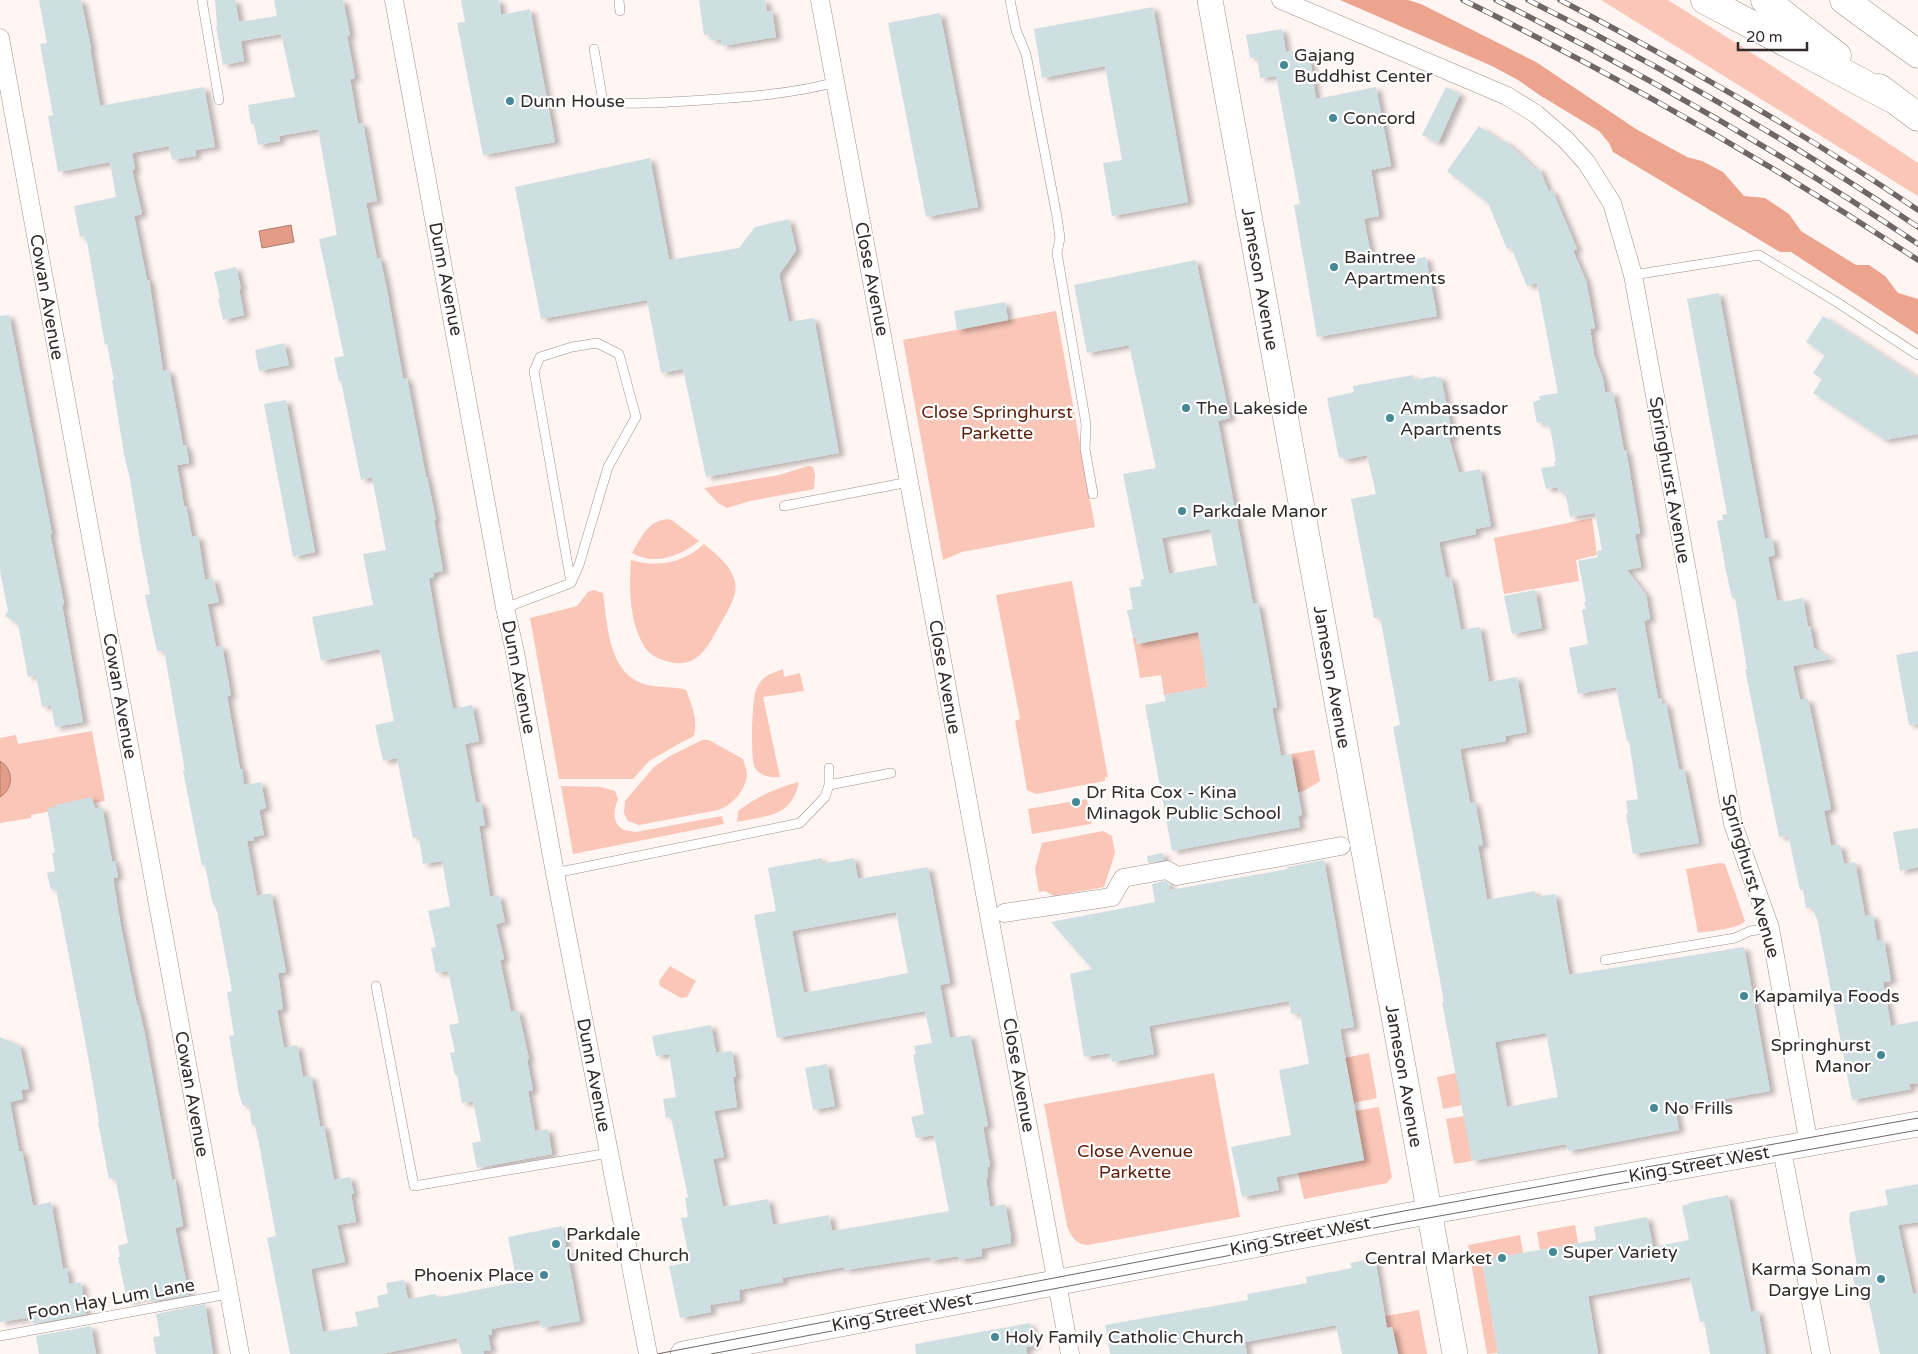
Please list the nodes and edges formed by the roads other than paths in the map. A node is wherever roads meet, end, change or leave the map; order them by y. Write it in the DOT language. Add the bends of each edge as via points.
graph roads {
  1 [pos="202,0"];
  2 [pos="394,0"];
  3 [pos="619,0"];
  4 [pos="820,0"];
  5 [pos="1010,0"];
  6 [pos="1210,0"];
  7 [pos="1281,0"];
  8 [pos="1705,0"];
  9 [pos="1765,0"];
  10 [pos="1844,0"];
  11 [pos="1870,0"];
  12 [pos="620,11"];
  13 [pos="0,38"];
  14 [pos="1918,46"];
  15 [pos="594,49"];
  16 [pos="1918,54"];
  17 [pos="836,82"];
  18 [pos="1893,98"];
  19 [pos="219,100"];
  20 [pos="1918,117"];
  21 [pos="1633,275"];
  22 [pos="1918,355"];
  23 [pos="909,482"];
  24 [pos="1093,494"];
  25 [pos="784,506"];
  26 [pos="571,583"];
  27 [pos="504,608"];
  28 [pos="829,768"];
  29 [pos="892,773"];
  30 [pos="829,785"];
  31 [pos="1340,846"];
  32 [pos="555,873"];
  33 [pos="1004,913"];
  34 [pos="1770,928"];
  35 [pos="1605,960"];
  36 [pos="376,986"];
  37 [pos="1918,1124"];
  38 [pos="1809,1145"];
  39 [pos="1782,1150"];
  40 [pos="609,1153"];
  41 [pos="1429,1212"];
  42 [pos="1057,1282"];
  43 [pos="228,1294"];
  44 [pos="0,1336"];
  45 [pos="240,1354"];
  46 [pos="648,1354"];
  47 [pos="684,1354"];
  48 [pos="1070,1354"];
  49 [pos="1455,1354"];
  50 [pos="1821,1354"];
  1 -- 19 [label="lane"];
  2 -- 27 [label="street, Dunn Avenue"];
  3 -- 12 [label="lane"];
  4 -- 17 [label="street, Close Avenue"];
  5 -- 24 [label="lane" via="1016,30 1026,54 1057,217 1060,238 1057,254 1086,424 1085,449"];
  6 -- 41 [label="street, Jameson Avenue"];
  7 -- 21 [label="street, Springhurst Avenue" via="1507,96 1536,114 1566,140 1601,184 1612,203"];
  8 -- 18 [label="highway"];
  9 -- 18 [label="highway"];
  10 -- 16 [label="highway"];
  11 -- 14 [label="highway"];
  13 -- 43 [label="street, Cowan Avenue"];
  15 -- 17 [label="lane" via="603,102 633,105 734,98"];
  17 -- 23 [label="street, Close Avenue" via="840,118"];
  18 -- 20 [label="highway"];
  21 -- 22 [label="lane" via="1758,255"];
  21 -- 34 [label="street, Springhurst Avenue" via="1732,824"];
  23 -- 25 [label="lane"];
  23 -- 42 [label="street, Close Avenue"];
  26 -- 26 [label="lane" via="608,467 636,417 619,354 597,344 572,347 540,357 534,371"];
  26 -- 27 [label="lane"];
  27 -- 32 [label="street, Dunn Avenue"];
  28 -- 30 [label="lane"];
  29 -- 30 [label="lane"];
  30 -- 32 [label="lane" via="825,797 800,822"];
  31 -- 33 [label="street" via="1177,876 1167,870 1123,878 1112,897"];
  32 -- 40 [label="street, Dunn Avenue"];
  34 -- 35 [label="lane" via="1750,931 1735,938"];
  34 -- 38 [label="street, Springhurst Avenue"];
  36 -- 40 [label="lane" via="414,1186"];
  37 -- 38 [label="street, King Street West"];
  38 -- 39 [label="street, King Street West"];
  39 -- 41 [label="street, King Street West"];
  39 -- 50 [label="street"];
  40 -- 46 [label="street, Dunn Avenue"];
  41 -- 42 [label="street, King Street West"];
  41 -- 49 [label="street, Jameson Avenue"];
  42 -- 47 [label="street, King Street West"];
  42 -- 48 [label="street, Close Avenue"];
  43 -- 44 [label="lane, Foon Hay Lum Lane"];
  43 -- 45 [label="street, Cowan Avenue"];
}
